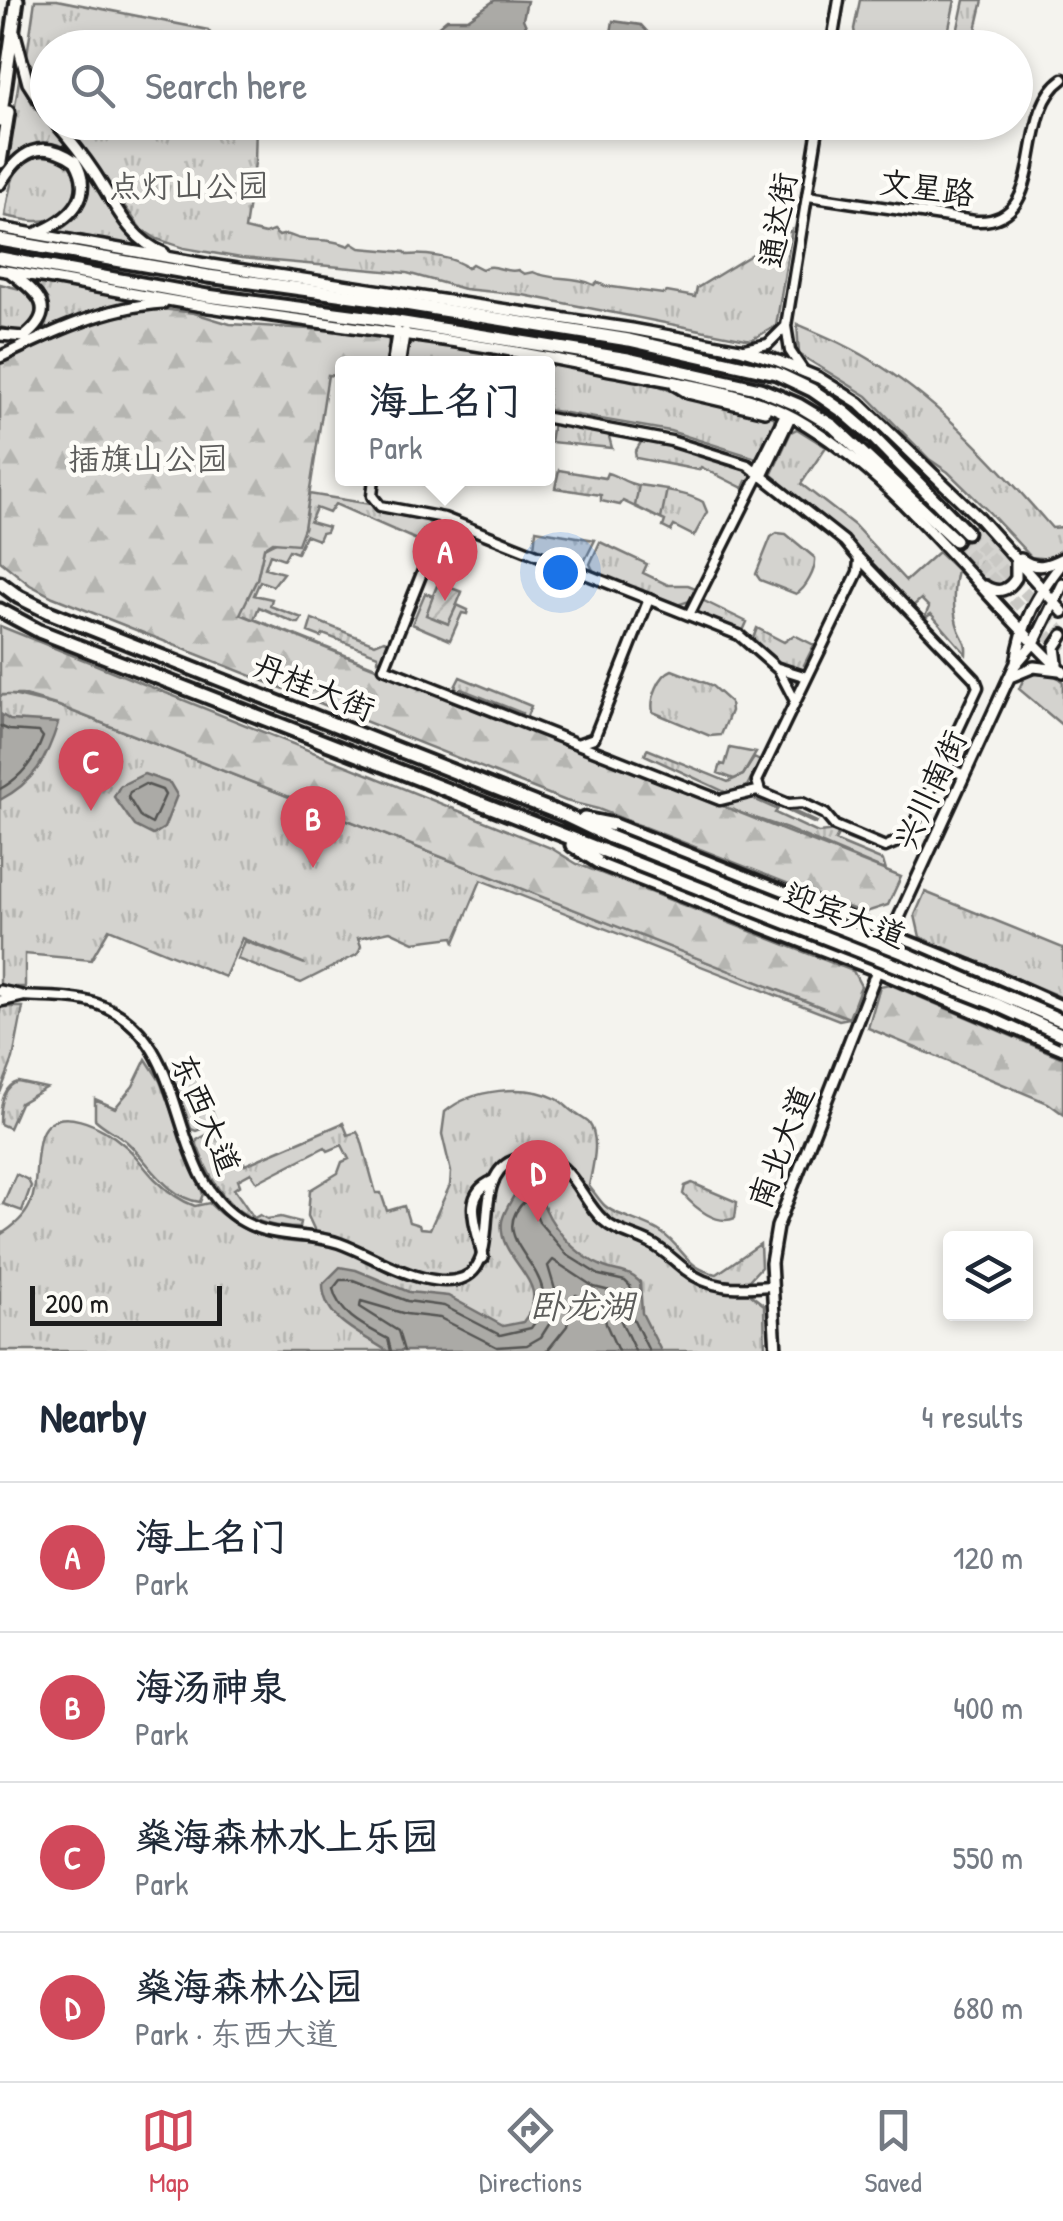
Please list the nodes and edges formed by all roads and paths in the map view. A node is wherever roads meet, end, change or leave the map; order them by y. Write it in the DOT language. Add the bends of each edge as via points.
graph roads {
  1 [pos="17,0"];
  2 [pos="838,0"];
  3 [pos="13,25"];
  4 [pos="834,30"];
  5 [pos="6,76"];
  6 [pos="1063,79"];
  7 [pos="30,86"];
  8 [pos="0,120"];
  9 [pos="1033,134"];
  10 [pos="71,140"];
  11 [pos="816,140"];
  12 [pos="1032,140"];
  13 [pos="0,162"];
  14 [pos="0,184"];
  15 [pos="808,196"];
  16 [pos="0,228"];
  17 [pos="0,240"];
  18 [pos="34,240"];
  19 [pos="0,258"];
  20 [pos="186,261"];
  21 [pos="29,269"];
  22 [pos="5,270"];
  23 [pos="284,275"];
  24 [pos="184,302"];
  25 [pos="402,303"];
  26 [pos="366,316"];
  27 [pos="535,325"];
  28 [pos="786,326"];
  29 [pos="632,329"];
  30 [pos="401,331"];
  31 [pos="0,334"];
  32 [pos="468,343"];
  33 [pos="740,349"];
  34 [pos="514,351"];
  35 [pos="0,356"];
  36 [pos="394,356"];
  37 [pos="400,356"];
  38 [pos="539,356"];
  39 [pos="555,359"];
  40 [pos="628,359"];
  41 [pos="804,372"];
  42 [pos="788,415"];
  43 [pos="555,419"];
  44 [pos="759,474"];
  45 [pos="373,486"];
  46 [pos="444,518"];
  47 [pos="966,532"];
  48 [pos="955,540"];
  49 [pos="1010,552"];
  50 [pos="857,556"];
  51 [pos="1063,560"];
  52 [pos="975,578"];
  53 [pos="0,583"];
  54 [pos="1063,584"];
  55 [pos="1042,590"];
  56 [pos="649,599"];
  57 [pos="1055,604"];
  58 [pos="0,610"];
  59 [pos="1063,612"];
  60 [pos="689,615"];
  61 [pos="1021,629"];
  62 [pos="1063,635"];
  63 [pos="1034,643"];
  64 [pos="1016,665"];
  65 [pos="776,667"];
  66 [pos="1062,672"];
  67 [pos="806,677"];
  68 [pos="1010,678"];
  69 [pos="795,701"];
  70 [pos="594,738"];
  71 [pos="576,744"];
  72 [pos="602,754"];
  73 [pos="942,765"];
  74 [pos="964,775"];
  75 [pos="755,791"];
  76 [pos="564,815"];
  77 [pos="556,834"];
  78 [pos="610,837"];
  79 [pos="604,851"];
  80 [pos="856,921"];
  81 [pos="891,936"];
  82 [pos="927,950"];
  83 [pos="839,955"];
  84 [pos="878,970"];
  85 [pos="913,984"];
  86 [pos="0,991"];
  87 [pos="22,996"];
  88 [pos="0,1002"];
  89 [pos="1063,1008"];
  90 [pos="1063,1021"];
  91 [pos="1063,1035"];
  92 [pos="1063,1048"];
  93 [pos="493,1181"];
  94 [pos="483,1258"];
  95 [pos="772,1286"];
  96 [pos="776,1351"];
  1 -- 3 [label="main road"];
  2 -- 4 [label="street"];
  3 -- 5 [label="main road"];
  3 -- 7 [label="street"];
  5 -- 8 [label="main road"];
  5 -- 13 [label="main road"];
  6 -- 9 [label="street, 文星路" via="1045,97"];
  10 -- 20 [label="street" via="138,236"];
  11 -- 15 [label="street, 通达街"];
  12 -- 15 [label="street, 文星路" via="1020,198 998,219"];
  14 -- 18 [label="street" via="15,162 35,150 50,148 75,161 83,180 79,204"];
  15 -- 28 [label="street, 通达街"];
  16 -- 18 [label="street"];
  17 -- 18 [label="main road"];
  18 -- 20 [label="street"];
  18 -- 25 [label="main road" via="208,276"];
  19 -- 21 [label="main road"];
  20 -- 23 [label="street"];
  21 -- 22 [label="street"];
  21 -- 24 [label="street"];
  21 -- 26 [label="main road"];
  22 -- 31 [label="street" via="38,296 43,314 24,337"];
  23 -- 25 [label="street"];
  23 -- 29 [label="street"];
  24 -- 30 [label="street"];
  24 -- 35 [label="street" via="123,308"];
  25 -- 27 [label="main road"];
  26 -- 32 [label="street"];
  26 -- 40 [label="main road"];
  27 -- 29 [label="street"];
  27 -- 47 [label="main road" via="726,360 812,390 874,438"];
  28 -- 33 [label="street" via="768,344"];
  28 -- 41 [label="street" via="790,351"];
  29 -- 33 [label="street"];
  30 -- 32 [label="street"];
  30 -- 36 [label="street"];
  30 -- 37 [label="street"];
  32 -- 34 [label="street"];
  33 -- 41 [label="street"];
  34 -- 38 [label="street"];
  34 -- 40 [label="street"];
  39 -- 42 [label="street"];
  40 -- 48 [label="main road" via="742,384 798,405 860,448"];
  41 -- 49 [label="street" via="860,403"];
  42 -- 44 [label="street"];
  42 -- 52 [label="street" via="853,458"];
  43 -- 44 [label="street" via="692,446"];
  44 -- 50 [label="street"];
  44 -- 60 [label="street"];
  45 -- 46 [label="street" via="378,504"];
  46 -- 56 [label="street"];
  46 -- 71 [label="street" via="384,668"];
  49 -- 51 [label="street" via="1034,566"];
  49 -- 52 [label="street" via="1018,572 1007,589 994,591"];
  49 -- 55 [label="street"];
  50 -- 67 [label="street" via="858,572"];
  50 -- 73 [label="street" via="977,684"];
  51 -- 55 [label="street, 兴川南街"];
  52 -- 61 [label="street"];
  53 -- 76 [label="main road, 丹桂大街" via="49,612"];
  54 -- 57 [label="street, 兴川南街"];
  55 -- 57 [label="street"];
  55 -- 61 [label="street, 兴川南街"];
  56 -- 60 [label="street"];
  56 -- 70 [label="street"];
  57 -- 59 [label="street"];
  57 -- 63 [label="street, 兴川南街"];
  58 -- 77 [label="main road, 丹桂大街"];
  60 -- 65 [label="street" via="739,634"];
  61 -- 63 [label="street"];
  61 -- 64 [label="street, 兴川南街"];
  62 -- 66 [label="street" via="1054,654"];
  63 -- 64 [label="street, 兴川南街"];
  63 -- 66 [label="street"];
  64 -- 68 [label="street, 兴川南街"];
  65 -- 67 [label="street"];
  65 -- 69 [label="street"];
  66 -- 68 [label="street" via="1034,667"];
  67 -- 69 [label="street"];
  68 -- 74 [label="street, 兴川南街"];
  69 -- 75 [label="street"];
  70 -- 71 [label="street"];
  70 -- 72 [label="street"];
  71 -- 72 [label="street"];
  72 -- 75 [label="street" via="720,800"];
  73 -- 74 [label="street"];
  73 -- 75 [label="street" via="908,837 885,847 802,803"];
  74 -- 81 [label="street, 兴川南街"];
  76 -- 78 [label="main road, 丹桂大街"];
  76 -- 80 [label="main road" via="614,825"];
  77 -- 79 [label="main road, 丹桂大街"];
  77 -- 83 [label="main road" via="600,863"];
  78 -- 90 [label="main road, 迎宾大道, bridge"];
  79 -- 91 [label="main road, 迎宾大道, bridge"];
  80 -- 81 [label="main road"];
  80 -- 83 [label="main road" via="866,931 865,947"];
  81 -- 82 [label="main road"];
  81 -- 84 [label="street, 兴川南街"];
  82 -- 85 [label="main road" via="903,958 904,975"];
  82 -- 89 [label="main road"];
  83 -- 84 [label="main road"];
  84 -- 85 [label="main road"];
  84 -- 95 [label="street, 南北大道" via="772,1239"];
  85 -- 92 [label="main road"];
  86 -- 87 [label="street"];
  87 -- 88 [label="street, 东西大道"];
  87 -- 94 [label="street, 东西大道" via="96,1004 140,1034 164,1071 206,1184 239,1220 270,1233 333,1241 422,1278 456,1280"];
  93 -- 94 [label="street" via="474,1201"];
  93 -- 95 [label="street" via="521,1159 546,1159 566,1170 606,1224 652,1244 702,1281"];
  95 -- 96 [label="street, 南北大道"];
}
